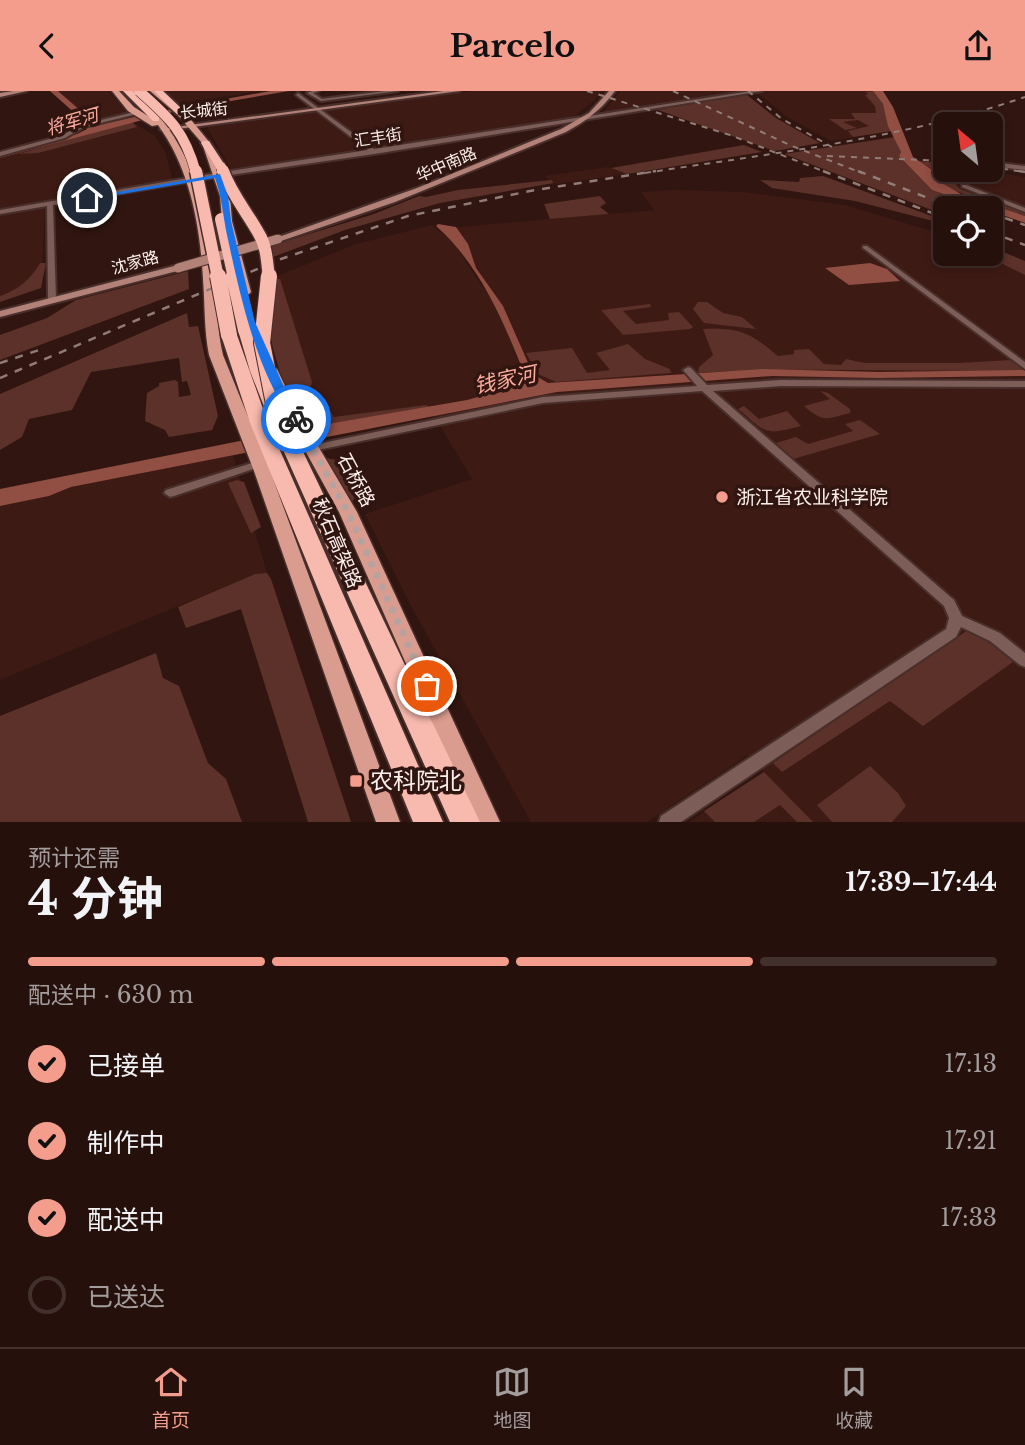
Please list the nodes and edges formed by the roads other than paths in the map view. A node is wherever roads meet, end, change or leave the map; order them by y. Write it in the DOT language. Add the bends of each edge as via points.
graph roads {
  1 [pos="24,91"];
  2 [pos="118,91"];
  3 [pos="129,91"];
  4 [pos="139,91"];
  5 [pos="317,91"];
  6 [pos="396,91"];
  7 [pos="403,91"];
  8 [pos="457,91"];
  9 [pos="609,91"];
  10 [pos="760,91"];
  11 [pos="298,94"];
  12 [pos="0,95"];
  13 [pos="412,97"];
  14 [pos="151,108"];
  15 [pos="177,110"];
  16 [pos="318,110"];
  17 [pos="585,118"];
  18 [pos="574,121"];
  19 [pos="193,126"];
  20 [pos="189,146"];
  21 [pos="374,152"];
  22 [pos="0,154"];
  23 [pos="1003,165"];
  24 [pos="1025,168"];
  25 [pos="219,171"];
  26 [pos="190,181"];
  27 [pos="964,186"];
  28 [pos="50,204"];
  29 [pos="1025,210"];
  30 [pos="0,212"];
  31 [pos="276,237"];
  32 [pos="865,247"];
  33 [pos="52,297"];
  34 [pos="0,307"];
  35 [pos="0,314"];
  36 [pos="1024,365"];
  37 [pos="688,370"];
  38 [pos="1025,384"];
  39 [pos="704,388"];
  40 [pos="276,414"];
  41 [pos="312,446"];
  42 [pos="257,461"];
  43 [pos="170,493"];
  44 [pos="956,619"];
  45 [pos="1025,661"];
  46 [pos="388,822"];
  47 [pos="428,822"];
  48 [pos="465,822"];
  49 [pos="488,822"];
  50 [pos="667,822"];
  1 -- 12 [label="main road"];
  2 -- 14 [label="highway"];
  3 -- 14 [label="main road"];
  3 -- 20 [label="highway, bridge"];
  4 -- 20 [label="highway, 秋石高架路, bridge" via="167,115"];
  5 -- 6 [label="street" via="309,93 321,100"];
  7 -- 13 [label="street"];
  8 -- 13 [label="main road, 长城街"];
  9 -- 17 [label="main road, 华中南路" via="602,106"];
  9 -- 18 [label="main road, 华中南路"];
  10 -- 17 [label="street, 汇丰街"];
  11 -- 16 [label="street"];
  13 -- 16 [label="main road, 长城街"];
  14 -- 15 [label="highway"];
  14 -- 19 [label="main road, 长城街"];
  14 -- 22 [label="street"];
  14 -- 26 [label="main road" via="178,147"];
  14 -- 40 [label="highway, 秋石高架路, bridge" via="177,115 199,144 211,176 248,338"];
  15 -- 19 [label="main road, 石桥路"];
  16 -- 19 [label="main road, 长城街"];
  16 -- 21 [label="street"];
  17 -- 18 [label="street, 汇丰街"];
  17 -- 31 [label="main road, 华中南路" via="408,196"];
  18 -- 21 [label="street, 汇丰街"];
  18 -- 31 [label="main road, 华中南路" via="407,192"];
  19 -- 25 [label="main road, 石桥路"];
  20 -- 47 [label="highway, 秋石高架路, bridge" via="241,377"];
  21 -- 25 [label="street, 汇丰街"];
  23 -- 24 [label="street"];
  25 -- 26 [label="street, 汇丰街"];
  25 -- 40 [label="highway, bridge" via="265,248 269,280 262,343"];
  25 -- 41 [label="main road, 石桥路" via="251,322 288,407"];
  26 -- 28 [label="street, 汇丰街"];
  26 -- 42 [label="main road" via="209,277 216,355"];
  27 -- 29 [label="street"];
  28 -- 30 [label="street, 汇丰街"];
  28 -- 33 [label="street"];
  31 -- 33 [label="main road, 沈家路, bridge"];
  32 -- 36 [label="street"];
  33 -- 34 [label="main road, 沈家路"];
  33 -- 35 [label="main road, 沈家路"];
  37 -- 39 [label="street"];
  38 -- 39 [label="street" via="781,383"];
  39 -- 41 [label="street" via="543,400"];
  39 -- 44 [label="street" via="949,603"];
  40 -- 48 [label="highway, 秋石高架路"];
  41 -- 49 [label="main road, 石桥路" via="348,512"];
  42 -- 43 [label="street"];
  42 -- 46 [label="main road"];
  44 -- 45 [label="street" via="995,637"];
  44 -- 50 [label="street" via="951,633"];
}
